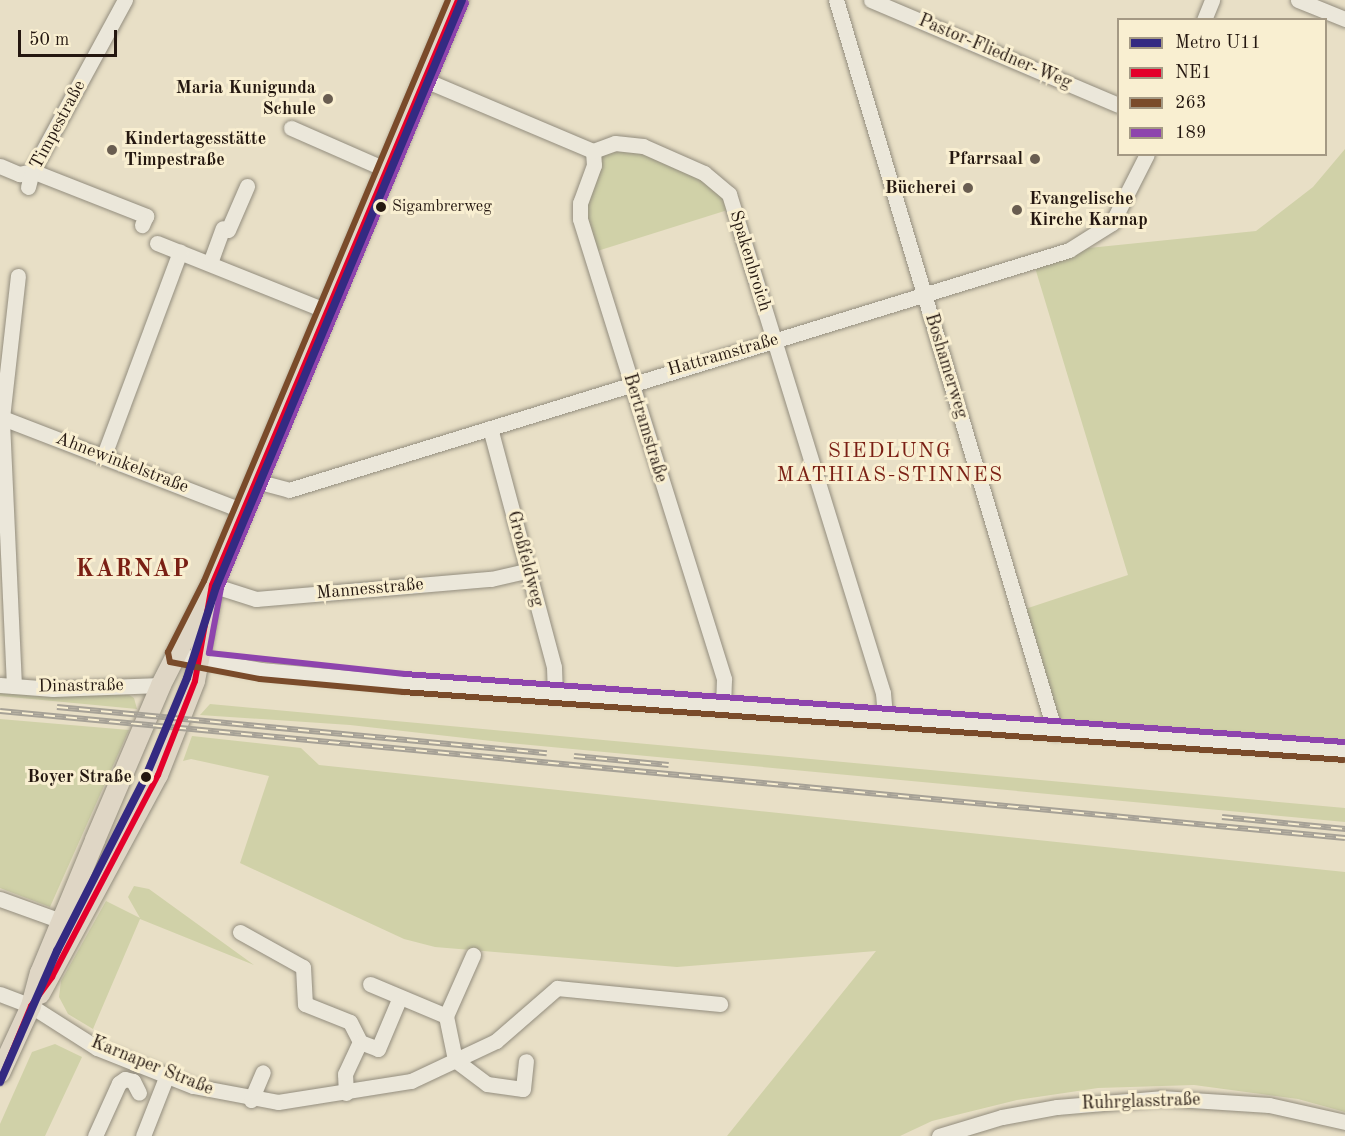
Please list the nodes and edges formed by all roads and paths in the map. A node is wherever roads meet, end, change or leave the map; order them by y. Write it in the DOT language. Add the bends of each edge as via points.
graph roads {
  1 [pos="125,0"];
  2 [pos="458,0"];
  3 [pos="836,0"];
  4 [pos="871,0"];
  5 [pos="1212,0"];
  6 [pos="1299,0"];
  7 [pos="1205,18"];
  8 [pos="1345,19"];
  9 [pos="425,80"];
  10 [pos="1117,104"];
  11 [pos="291,128"];
  12 [pos="593,151"];
  13 [pos="1146,156"];
  14 [pos="0,166"];
  15 [pos="387,170"];
  16 [pos="32,171"];
  17 [pos="247,186"];
  18 [pos="28,187"];
  19 [pos="142,225"];
  20 [pos="157,243"];
  21 [pos="180,252"];
  22 [pos="210,263"];
  23 [pos="20,281"];
  24 [pos="924,293"];
  25 [pos="327,311"];
  26 [pos="773,340"];
  27 [pos="631,382"];
  28 [pos="1,418"];
  29 [pos="490,428"];
  30 [pos="104,455"];
  31 [pos="256,480"];
  32 [pos="243,511"];
  33 [pos="528,570"];
  34 [pos="212,585"];
  35 [pos="176,655"];
  36 [pos="199,661"];
  37 [pos="161,684"];
  38 [pos="7,685"];
  39 [pos="555,692"];
  40 [pos="723,705"];
  41 [pos="885,718"];
  42 [pos="1055,732"];
  43 [pos="1345,751"];
  44 [pos="0,899"];
  45 [pos="61,921"];
  46 [pos="240,932"];
  47 [pos="473,955"];
  48 [pos="370,984"];
  49 [pos="0,994"];
  50 [pos="400,997"];
  51 [pos="720,1004"];
  52 [pos="31,1005"];
  53 [pos="446,1016"];
  54 [pos="360,1042"];
  55 [pos="455,1060"];
  56 [pos="526,1061"];
  57 [pos="263,1072"];
  58 [pos="1,1074"];
  59 [pos="167,1075"];
  60 [pos="139,1093"];
  61 [pos="346,1093"];
  62 [pos="251,1100"];
  63 [pos="1345,1122"];
  64 [pos="95,1136"];
  65 [pos="143,1136"];
  66 [pos="939,1136"];
  1 -- 16 [label="street, Timpestraße"];
  2 -- 9 [label="main road"];
  3 -- 24 [label="street, Boshamerweg"];
  4 -- 10 [label="street, Pastor-Fliedner-Weg"];
  5 -- 7 [label="street"];
  6 -- 8 [label="street"];
  9 -- 12 [label="street"];
  9 -- 15 [label="main road"];
  11 -- 15 [label="street"];
  12 -- 26 [label="street, Spakenbroich" via="629,142 718,182 729,194 734,208"];
  12 -- 27 [label="street, Bertramstraße" via="594,165 580,202 580,219"];
  13 -- 24 [label="street, Hattramstraße" via="1112,224 1088,241"];
  14 -- 16 [label="street" via="19,174"];
  15 -- 25 [label="main road"];
  16 -- 18 [label="street, Timpestraße"];
  16 -- 19 [label="street" via="146,216"];
  17 -- 22 [label="street"];
  20 -- 21 [label="street"];
  21 -- 22 [label="street"];
  21 -- 30 [label="street"];
  22 -- 25 [label="street"];
  23 -- 28 [label="street"];
  24 -- 26 [label="street, Hattramstraße"];
  24 -- 42 [label="street, Boshamerweg"];
  25 -- 31 [label="main road"];
  26 -- 27 [label="street, Hattramstraße"];
  26 -- 41 [label="street, Spakenbroich" via="883,693"];
  27 -- 29 [label="street, Hattramstraße"];
  27 -- 40 [label="street, Bertramstraße" via="724,679"];
  28 -- 30 [label="street, Ahnewinkelstraße"];
  28 -- 38 [label="street"];
  29 -- 31 [label="street, Hattramstraße" via="289,490"];
  29 -- 33 [label="street, Großfeldweg"];
  30 -- 32 [label="street, Ahnewinkelstraße"];
  31 -- 32 [label="main road"];
  32 -- 34 [label="main road"];
  33 -- 34 [label="street, Mannesstraße" via="491,579 256,599"];
  33 -- 39 [label="street, Großfeldweg" via="554,667"];
  34 -- 35 [label="main road"];
  34 -- 36 [label="main road"];
  35 -- 36 [label="street"];
  35 -- 37 [label="main road"];
  36 -- 39 [label="street" via="404,683"];
  36 -- 52 [label="main road" via="183,715 140,811 52,977"];
  37 -- 38 [label="street, Dinastraße"];
  37 -- 45 [label="main road"];
  39 -- 40 [label="street"];
  40 -- 41 [label="street"];
  41 -- 42 [label="street"];
  42 -- 43 [label="street"];
  44 -- 45 [label="street"];
  45 -- 52 [label="main road"];
  46 -- 54 [label="street" via="303,967 305,1004 350,1022"];
  47 -- 53 [label="street"];
  48 -- 50 [label="street"];
  49 -- 52 [label="street, Karnaper Straße"];
  50 -- 53 [label="street"];
  50 -- 54 [label="street" via="378,1049"];
  51 -- 55 [label="street, Karnaper Straße" via="557,988 496,1041"];
  52 -- 58 [label="main road"];
  52 -- 59 [label="street, Karnaper Straße" via="97,1048"];
  53 -- 55 [label="street"];
  54 -- 61 [label="street" via="345,1074"];
  55 -- 56 [label="street" via="487,1084 523,1089"];
  55 -- 61 [label="street, Karnaper Straße" via="411,1081"];
  57 -- 62 [label="street"];
  59 -- 62 [label="street, Karnaper Straße"];
  59 -- 65 [label="street"];
  60 -- 64 [label="street" via="133,1082 125,1079 119,1083"];
  61 -- 62 [label="street, Karnaper Straße" via="278,1102"];
  63 -- 66 [label="street, Ruhrglasstraße" via="1269,1105 1161,1098 1057,1107 1002,1117"];
}
